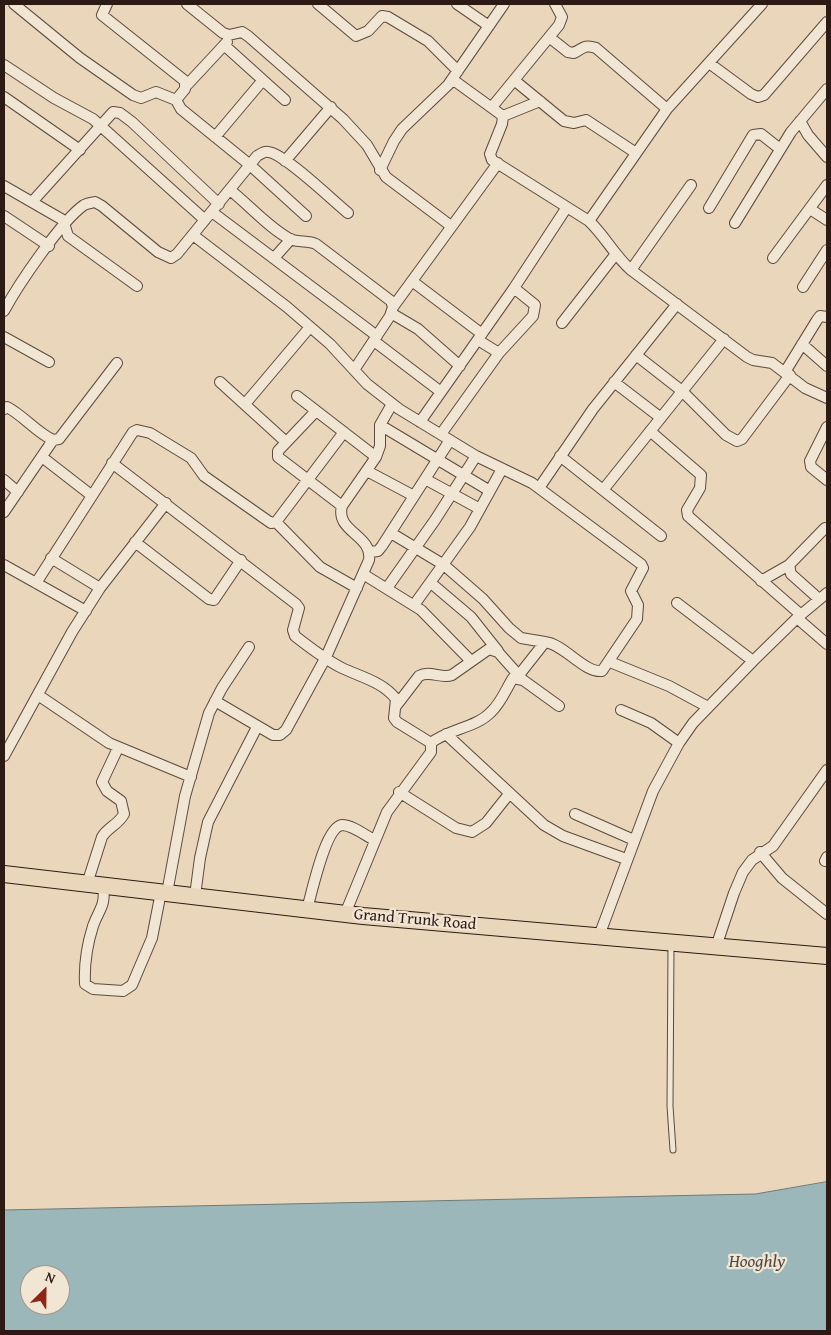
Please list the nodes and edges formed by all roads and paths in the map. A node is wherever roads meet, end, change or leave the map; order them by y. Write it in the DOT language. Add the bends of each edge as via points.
graph roads {
  1 [pos="14,4"];
  2 [pos="106,4"];
  3 [pos="190,4"];
  4 [pos="318,4"];
  5 [pos="457,4"];
  6 [pos="504,4"];
  7 [pos="555,4"];
  8 [pos="762,4"];
  9 [pos="827,22"];
  10 [pos="488,26"];
  11 [pos="234,34"];
  12 [pos="549,37"];
  13 [pos="224,46"];
  14 [pos="709,64"];
  15 [pos="4,65"];
  16 [pos="455,75"];
  17 [pos="263,80"];
  18 [pos="514,80"];
  19 [pos="187,85"];
  20 [pos="827,89"];
  21 [pos="4,98"];
  22 [pos="176,100"];
  23 [pos="285,100"];
  24 [pos="540,102"];
  25 [pos="330,107"];
  26 [pos="492,107"];
  27 [pos="667,109"];
  28 [pos="503,116"];
  29 [pos="800,121"];
  30 [pos="102,126"];
  31 [pos="215,137"];
  32 [pos="780,149"];
  33 [pos="80,150"];
  34 [pos="636,153"];
  35 [pos="827,157"];
  36 [pos="285,161"];
  37 [pos="498,163"];
  38 [pos="250,165"];
  39 [pos="380,170"];
  40 [pos="692,185"];
  41 [pos="827,185"];
  42 [pos="4,186"];
  43 [pos="230,190"];
  44 [pos="32,202"];
  45 [pos="567,207"];
  46 [pos="215,208"];
  47 [pos="708,208"];
  48 [pos="810,209"];
  49 [pos="348,213"];
  50 [pos="4,216"];
  51 [pos="306,216"];
  52 [pos="205,220"];
  53 [pos="827,220"];
  54 [pos="589,221"];
  55 [pos="735,223"];
  56 [pos="65,225"];
  57 [pos="451,226"];
  58 [pos="193,235"];
  59 [pos="291,239"];
  60 [pos="49,246"];
  61 [pos="827,251"];
  62 [pos="615,255"];
  63 [pos="274,258"];
  64 [pos="773,258"];
  65 [pos="631,270"];
  66 [pos="412,281"];
  67 [pos="137,286"];
  68 [pos="803,287"];
  69 [pos="514,288"];
  70 [pos="678,304"];
  71 [pos="392,310"];
  72 [pos="4,311"];
  73 [pos="827,317"];
  74 [pos="562,323"];
  75 [pos="310,327"];
  76 [pos="4,337"];
  77 [pos="480,337"];
  78 [pos="375,338"];
  79 [pos="724,340"];
  80 [pos="802,344"];
  81 [pos="499,353"];
  82 [pos="636,355"];
  83 [pos="49,362"];
  84 [pos="117,363"];
  85 [pos="460,366"];
  86 [pos="827,366"];
  87 [pos="354,370"];
  88 [pos="787,373"];
  89 [pos="220,382"];
  90 [pos="614,382"];
  91 [pos="682,391"];
  92 [pos="441,392"];
  93 [pos="297,396"];
  94 [pos="827,398"];
  95 [pos="245,404"];
  96 [pos="392,404"];
  97 [pos="4,409"];
  98 [pos="316,411"];
  99 [pos="661,418"];
  100 [pos="420,422"];
  101 [pos="380,424"];
  102 [pos="827,427"];
  103 [pos="650,430"];
  104 [pos="344,432"];
  105 [pos="440,434"];
  106 [pos="53,440"];
  107 [pos="450,440"];
  108 [pos="286,442"];
  109 [pos="476,456"];
  110 [pos="560,456"];
  111 [pos="42,457"];
  112 [pos="376,457"];
  113 [pos="438,460"];
  114 [pos="112,463"];
  115 [pos="502,469"];
  116 [pos="367,471"];
  117 [pos="464,475"];
  118 [pos="425,479"];
  119 [pos="4,480"];
  120 [pos="827,480"];
  121 [pos="308,481"];
  122 [pos="539,488"];
  123 [pos="603,490"];
  124 [pos="490,491"];
  125 [pos="18,492"];
  126 [pos="91,495"];
  127 [pos="452,495"];
  128 [pos="414,496"];
  129 [pos="166,503"];
  130 [pos="342,506"];
  131 [pos="480,509"];
  132 [pos="4,512"];
  133 [pos="276,522"];
  134 [pos="826,528"];
  135 [pos="391,532"];
  136 [pos="661,536"];
  137 [pos="135,542"];
  138 [pos="416,548"];
  139 [pos="370,552"];
  140 [pos="51,558"];
  141 [pos="241,560"];
  142 [pos="4,565"];
  143 [pos="444,565"];
  144 [pos="789,565"];
  145 [pos="363,574"];
  146 [pos="761,581"];
  147 [pos="36,583"];
  148 [pos="430,583"];
  149 [pos="100,588"];
  150 [pos="356,588"];
  151 [pos="388,588"];
  152 [pos="823,596"];
  153 [pos="678,603"];
  154 [pos="414,605"];
  155 [pos="86,611"];
  156 [pos="799,616"];
  157 [pos="545,642"];
  158 [pos="827,644"];
  159 [pos="249,647"];
  160 [pos="498,652"];
  161 [pos="326,657"];
  162 [pos="471,661"];
  163 [pos="753,661"];
  164 [pos="610,662"];
  165 [pos="521,677"];
  166 [pos="38,695"];
  167 [pos="215,701"];
  168 [pos="396,706"];
  169 [pos="559,706"];
  170 [pos="708,707"];
  171 [pos="621,710"];
  172 [pos="257,727"];
  173 [pos="446,734"];
  174 [pos="679,742"];
  175 [pos="431,743"];
  176 [pos="118,748"];
  177 [pos="4,756"];
  178 [pos="827,770"];
  179 [pos="190,777"];
  180 [pos="400,792"];
  181 [pos="509,794"];
  182 [pos="575,814"];
  183 [pos="374,840"];
  184 [pos="634,840"];
  185 [pos="760,852"];
  186 [pos="626,859"];
  187 [pos="4,874"];
  188 [pos="95,885"];
  189 [pos="164,893"];
  190 [pos="195,896"];
  191 [pos="307,909"];
  192 [pos="345,914"];
  193 [pos="827,914"];
  194 [pos="599,936"];
  195 [pos="671,942"];
  196 [pos="716,946"];
  197 [pos="827,956"];
  198 [pos="673,1150"];
  1 -- 22 [label="street" via="80,58 133,95 141,98 156,92"];
  2 -- 19 [label="street" via="102,15"];
  3 -- 11 [label="street" via="223,33"];
  4 -- 16 [label="street" via="356,36 368,31 382,16 388,17 428,41"];
  5 -- 10 [label="street"];
  6 -- 10 [label="street"];
  7 -- 12 [label="street" via="562,17"];
  8 -- 14 [label="street"];
  9 -- 14 [label="street" via="764,95 751,94"];
  10 -- 16 [label="street"];
  11 -- 13 [label="street"];
  11 -- 25 [label="street" via="242,32 248,36"];
  12 -- 18 [label="street"];
  12 -- 27 [label="street" via="568,52 574,53 589,45 596,48"];
  13 -- 17 [label="street"];
  13 -- 19 [label="street"];
  14 -- 27 [label="street"];
  15 -- 30 [label="street"];
  16 -- 26 [label="street"];
  16 -- 39 [label="street" via="441,93 402,129"];
  17 -- 23 [label="street"];
  17 -- 31 [label="street"];
  18 -- 24 [label="street"];
  18 -- 26 [label="street"];
  19 -- 22 [label="street"];
  20 -- 29 [label="street"];
  21 -- 33 [label="street"];
  22 -- 31 [label="street" via="181,109"];
  24 -- 28 [label="street"];
  24 -- 34 [label="street" via="564,121 586,120"];
  25 -- 36 [label="street"];
  25 -- 39 [label="street" via="367,145"];
  26 -- 28 [label="street"];
  27 -- 34 [label="street"];
  28 -- 37 [label="street" via="490,154"];
  29 -- 32 [label="street"];
  29 -- 35 [label="street"];
  30 -- 33 [label="street"];
  30 -- 46 [label="street" via="113,112 126,116"];
  30 -- 52 [label="street"];
  31 -- 38 [label="street"];
  32 -- 47 [label="street" via="761,134 753,135"];
  32 -- 55 [label="street"];
  33 -- 44 [label="street"];
  34 -- 54 [label="street"];
  36 -- 38 [label="street" via="263,152"];
  36 -- 49 [label="street"];
  37 -- 45 [label="street"];
  37 -- 57 [label="street"];
  38 -- 43 [label="street"];
  38 -- 51 [label="street"];
  39 -- 57 [label="street"];
  40 -- 65 [label="street"];
  41 -- 48 [label="street"];
  42 -- 44 [label="street"];
  43 -- 46 [label="street"];
  43 -- 59 [label="street"];
  44 -- 56 [label="street" via="63,220"];
  45 -- 54 [label="street"];
  45 -- 69 [label="street"];
  46 -- 52 [label="street"];
  46 -- 63 [label="street"];
  48 -- 53 [label="street"];
  48 -- 64 [label="street"];
  50 -- 60 [label="street"];
  52 -- 58 [label="street"];
  54 -- 62 [label="street"];
  56 -- 58 [label="street" via="83,206 95,202 164,256 171,258 177,254"];
  56 -- 60 [label="street"];
  56 -- 67 [label="street" via="68,236"];
  57 -- 66 [label="street"];
  58 -- 75 [label="street"];
  59 -- 63 [label="street"];
  59 -- 71 [label="street" via="316,244 382,293 391,301"];
  60 -- 72 [label="street"];
  61 -- 68 [label="street"];
  62 -- 65 [label="street"];
  62 -- 74 [label="street"];
  63 -- 78 [label="street"];
  65 -- 70 [label="street"];
  66 -- 71 [label="street"];
  66 -- 77 [label="street"];
  69 -- 77 [label="street"];
  69 -- 81 [label="street" via="532,301 535,310"];
  70 -- 79 [label="street"];
  70 -- 82 [label="street"];
  71 -- 78 [label="street"];
  71 -- 85 [label="street"];
  73 -- 80 [label="street" via="820,316"];
  75 -- 87 [label="street"];
  75 -- 95 [label="street"];
  76 -- 83 [label="street"];
  77 -- 81 [label="street"];
  77 -- 85 [label="street"];
  78 -- 87 [label="street"];
  78 -- 92 [label="street"];
  79 -- 88 [label="street" via="753,360 772,363"];
  79 -- 91 [label="street"];
  80 -- 86 [label="street"];
  80 -- 88 [label="street"];
  81 -- 105 [label="street"];
  82 -- 90 [label="street"];
  82 -- 91 [label="street"];
  84 -- 106 [label="street" via="65,432"];
  85 -- 92 [label="street"];
  87 -- 96 [label="street"];
  88 -- 91 [label="street" via="742,439 737,441 726,435"];
  88 -- 94 [label="street" via="805,388"];
  89 -- 95 [label="street"];
  90 -- 99 [label="street"];
  90 -- 110 [label="street"];
  91 -- 99 [label="street"];
  92 -- 100 [label="street"];
  93 -- 98 [label="street"];
  95 -- 108 [label="street"];
  96 -- 100 [label="street"];
  96 -- 101 [label="street"];
  97 -- 106 [label="street" via="7,407 14,411"];
  98 -- 104 [label="street"];
  98 -- 108 [label="street"];
  99 -- 103 [label="street"];
  100 -- 105 [label="street"];
  101 -- 112 [label="street" via="380,446"];
  101 -- 113 [label="street"];
  102 -- 120 [label="street" via="810,461 811,467"];
  103 -- 123 [label="street"];
  103 -- 146 [label="street" via="701,475 700,488 687,510 688,516"];
  104 -- 112 [label="street"];
  104 -- 121 [label="street"];
  105 -- 107 [label="street"];
  106 -- 111 [label="street"];
  107 -- 109 [label="street"];
  107 -- 113 [label="street"];
  108 -- 121 [label="street" via="278,456"];
  109 -- 115 [label="street"];
  109 -- 117 [label="street"];
  110 -- 122 [label="street"];
  110 -- 123 [label="street"];
  111 -- 125 [label="street"];
  111 -- 126 [label="street"];
  112 -- 116 [label="street"];
  113 -- 117 [label="street"];
  113 -- 118 [label="street"];
  114 -- 126 [label="street"];
  114 -- 129 [label="street"];
  114 -- 133 [label="street" via="133,432 150,433 191,458 204,476 266,521"];
  115 -- 122 [label="street"];
  115 -- 124 [label="street"];
  116 -- 128 [label="street"];
  116 -- 130 [label="street"];
  117 -- 124 [label="street"];
  117 -- 127 [label="street"];
  118 -- 127 [label="street"];
  118 -- 128 [label="street"];
  119 -- 125 [label="street"];
  121 -- 130 [label="street"];
  121 -- 133 [label="street"];
  122 -- 164 [label="street" via="643,568 631,591 638,605 637,619"];
  123 -- 136 [label="street"];
  124 -- 131 [label="street"];
  125 -- 132 [label="street"];
  126 -- 140 [label="street"];
  127 -- 131 [label="street"];
  127 -- 138 [label="street"];
  128 -- 135 [label="street"];
  129 -- 137 [label="street"];
  129 -- 141 [label="street"];
  130 -- 139 [label="street" via="340,513 344,524 368,545"];
  131 -- 143 [label="street"];
  133 -- 150 [label="street" via="320,567"];
  134 -- 144 [label="street"];
  135 -- 138 [label="street"];
  135 -- 139 [label="street" via="378,551"];
  137 -- 141 [label="street" via="208,599 214,600 219,595"];
  137 -- 149 [label="street"];
  138 -- 143 [label="street"];
  138 -- 151 [label="street"];
  139 -- 145 [label="street"];
  140 -- 147 [label="street"];
  140 -- 149 [label="street"];
  141 -- 161 [label="street" via="296,604 299,608 293,630 296,636"];
  142 -- 147 [label="street"];
  143 -- 148 [label="street"];
  143 -- 157 [label="street" via="515,633 527,640"];
  144 -- 146 [label="street"];
  144 -- 152 [label="street" via="792,574"];
  145 -- 150 [label="street"];
  145 -- 151 [label="street"];
  146 -- 156 [label="street"];
  147 -- 155 [label="street"];
  148 -- 154 [label="street"];
  148 -- 160 [label="street" via="471,617"];
  149 -- 155 [label="street"];
  150 -- 161 [label="street"];
  151 -- 154 [label="street"];
  152 -- 156 [label="street"];
  153 -- 163 [label="street"];
  154 -- 162 [label="street"];
  155 -- 166 [label="street"];
  156 -- 158 [label="street"];
  156 -- 163 [label="street"];
  157 -- 164 [label="street" via="598,672"];
  157 -- 165 [label="street"];
  159 -- 167 [label="street"];
  160 -- 162 [label="street" via="489,649"];
  160 -- 165 [label="street"];
  161 -- 168 [label="street" via="340,667 383,686 396,699"];
  161 -- 172 [label="street" via="286,730 273,736"];
  162 -- 168 [label="street" via="452,676 424,673 419,676"];
  163 -- 170 [label="street"];
  164 -- 170 [label="street" via="669,686"];
  165 -- 169 [label="street"];
  165 -- 173 [label="street" via="513,678 485,718"];
  166 -- 176 [label="street"];
  166 -- 177 [label="street"];
  167 -- 172 [label="street"];
  167 -- 179 [label="street"];
  168 -- 175 [label="street" via="394,718 397,722"];
  170 -- 174 [label="street"];
  171 -- 174 [label="street" via="651,723"];
  172 -- 190 [label="street" via="208,822"];
  173 -- 175 [label="street"];
  173 -- 181 [label="street"];
  174 -- 184 [label="street" via="653,791"];
  175 -- 180 [label="street" via="431,752"];
  176 -- 179 [label="street"];
  176 -- 188 [label="street" via="102,782 107,791 121,801 124,814 102,837"];
  178 -- 185 [label="street" via="772,846"];
  179 -- 189 [label="street"];
  180 -- 181 [label="street" via="456,828 472,832 486,824"];
  180 -- 183 [label="street"];
  181 -- 186 [label="street" via="553,831"];
  182 -- 184 [label="street"];
  183 -- 191 [label="street" via="348,826 340,825 334,829 326,844"];
  183 -- 192 [label="street"];
  184 -- 186 [label="street"];
  185 -- 193 [label="street" via="782,878"];
  185 -- 196 [label="street" via="738,884"];
  186 -- 194 [label="street"];
  187 -- 188 [label="main road, Grand Trunk Road"];
  188 -- 189 [label="main road, Grand Trunk Road"];
  188 -- 189 [label="street" via="104,902 94,925 84,965 86,984 93,989 122,991 132,985 152,938"];
  189 -- 190 [label="main road, Grand Trunk Road"];
  190 -- 191 [label="main road, Grand Trunk Road"];
  191 -- 192 [label="main road, Grand Trunk Road"];
  192 -- 194 [label="main road, Grand Trunk Road"];
  194 -- 195 [label="main road, Grand Trunk Road"];
  195 -- 196 [label="main road, Grand Trunk Road"];
  195 -- 198 [label="lane" via="670,1106"];
  196 -- 197 [label="main road, Grand Trunk Road"];
}
